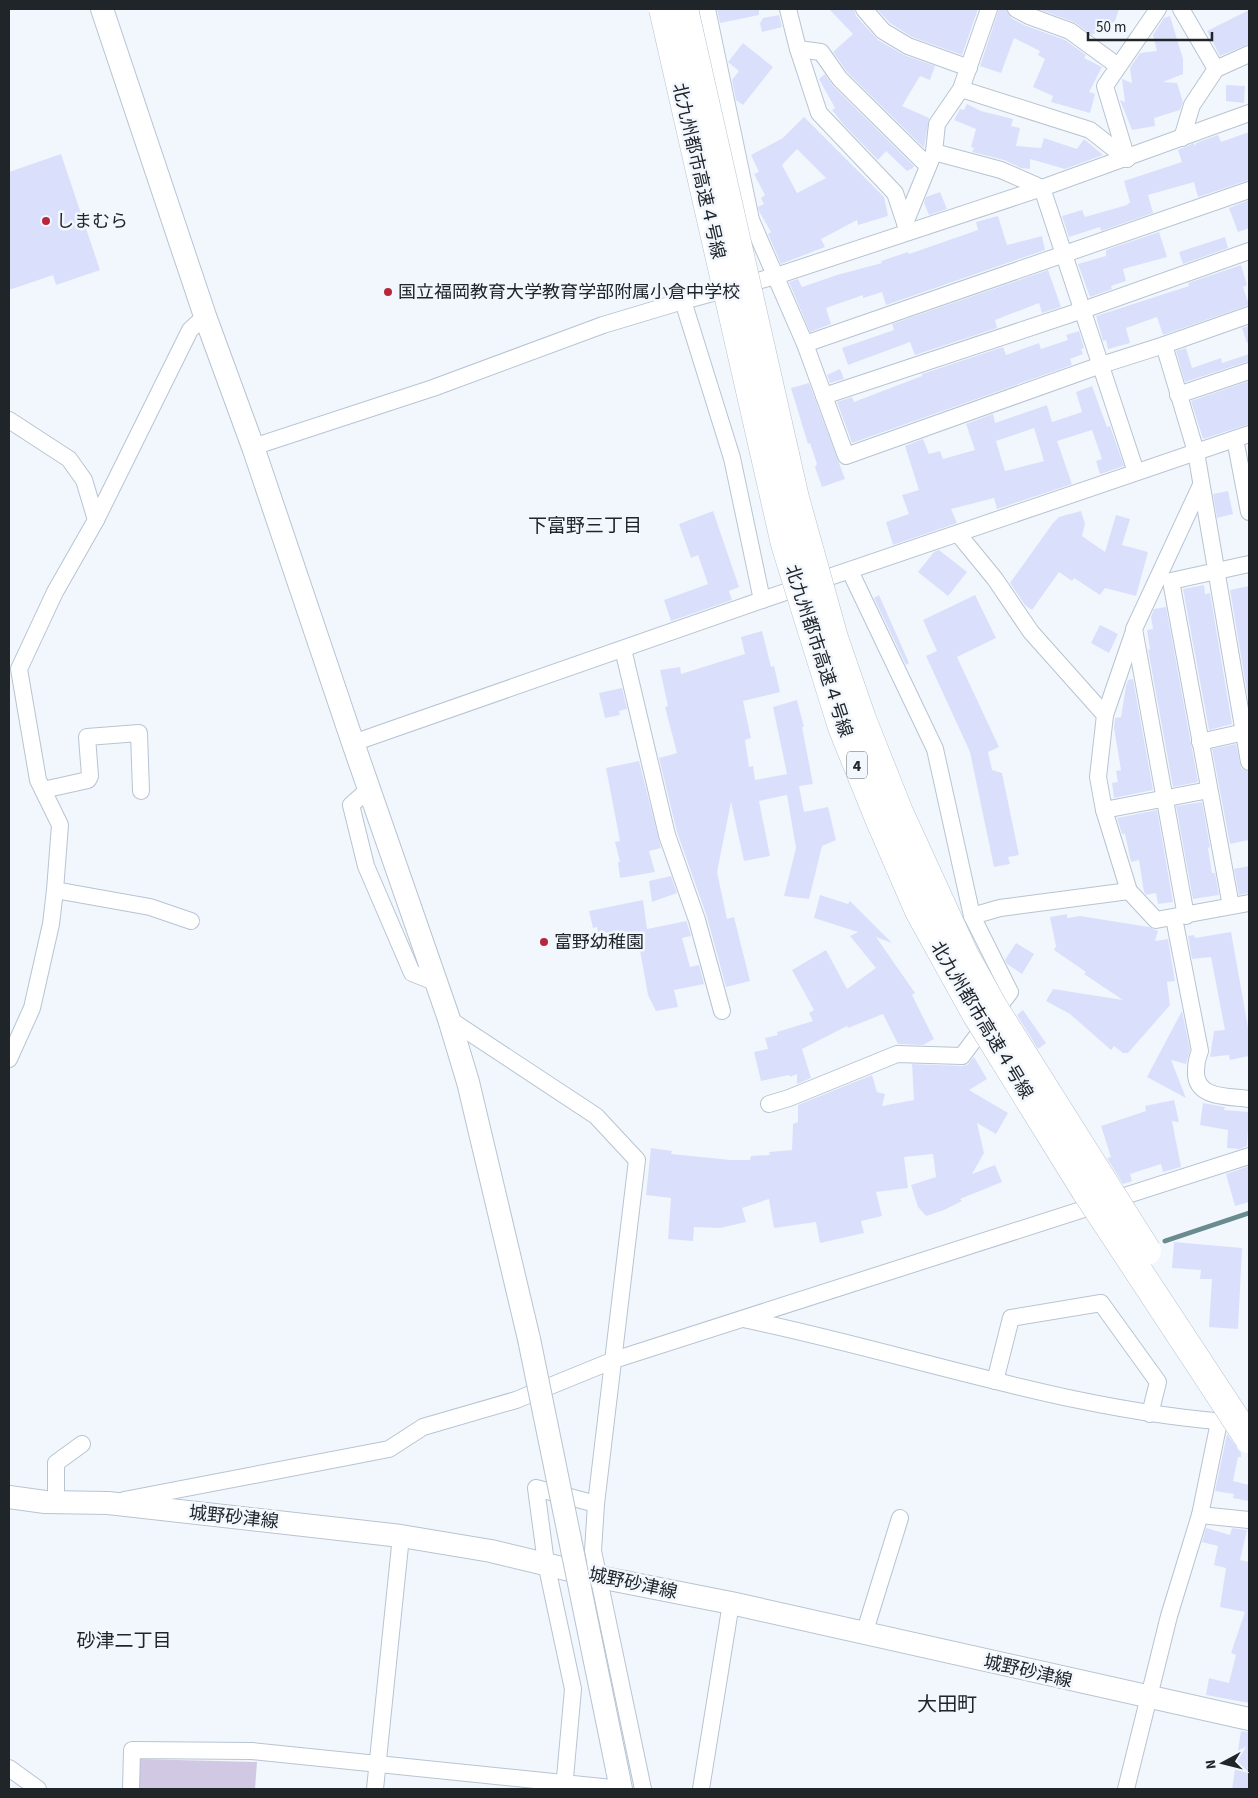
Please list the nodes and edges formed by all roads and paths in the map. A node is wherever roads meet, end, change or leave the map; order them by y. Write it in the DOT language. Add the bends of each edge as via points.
graph roads {
  1 [pos="102,9"];
  2 [pos="663,9"];
  3 [pos="684,9"];
  4 [pos="707,9"];
  5 [pos="789,9"];
  6 [pos="864,9"];
  7 [pos="989,9"];
  8 [pos="1016,9"];
  9 [pos="1158,9"];
  10 [pos="1181,9"];
  11 [pos="798,48"];
  12 [pos="1249,54"];
  13 [pos="1118,66"];
  14 [pos="969,68"];
  15 [pos="1216,69"];
  16 [pos="961,89"];
  17 [pos="1249,114"];
  18 [pos="1182,138"];
  19 [pos="931,159"];
  20 [pos="1126,159"];
  21 [pos="1042,188"];
  22 [pos="1249,190"];
  23 [pos="906,228"];
  24 [pos="1249,251"];
  25 [pos="1064,255"];
  26 [pos="776,276"];
  27 [pos="683,301"];
  28 [pos="1083,310"];
  29 [pos="1249,315"];
  30 [pos="205,316"];
  31 [pos="805,344"];
  32 [pos="1164,344"];
  33 [pos="1101,365"];
  34 [pos="1249,371"];
  35 [pos="1178,395"];
  36 [pos="824,396"];
  37 [pos="9,420"];
  38 [pos="1242,436"];
  39 [pos="253,446"];
  40 [pos="1196,452"];
  41 [pos="1136,472"];
  42 [pos="1201,485"];
  43 [pos="1249,512"];
  44 [pos="96,520"];
  45 [pos="959,535"];
  46 [pos="1249,564"];
  47 [pos="850,571"];
  48 [pos="1215,572"];
  49 [pos="762,600"];
  50 [pos="1134,629"];
  51 [pos="623,649"];
  52 [pos="1104,715"];
  53 [pos="1247,732"];
  54 [pos="1200,742"];
  55 [pos="353,744"];
  56 [pos="1249,762"];
  57 [pos="369,789"];
  58 [pos="43,790"];
  59 [pos="141,790"];
  60 [pos="1209,790"];
  61 [pos="1165,798"];
  62 [pos="1104,810"];
  63 [pos="56,890"];
  64 [pos="1129,891"];
  65 [pos="1249,903"];
  66 [pos="1231,906"];
  67 [pos="972,916"];
  68 [pos="1180,917"];
  69 [pos="191,921"];
  70 [pos="437,983"];
  71 [pos="722,1011"];
  72 [pos="449,1019"];
  73 [pos="9,1059"];
  74 [pos="1249,1099"];
  75 [pos="769,1104"];
  76 [pos="1249,1156"];
  77 [pos="741,1318"];
  78 [pos="614,1360"];
  79 [pos="995,1380"];
  80 [pos="1249,1410"];
  81 [pos="1150,1414"];
  82 [pos="1219,1422"];
  83 [pos="1249,1424"];
  84 [pos="1249,1439"];
  85 [pos="82,1444"];
  86 [pos="9,1497"];
  87 [pos="56,1502"];
  88 [pos="108,1503"];
  89 [pos="596,1504"];
  90 [pos="1200,1515"];
  91 [pos="900,1518"];
  92 [pos="1249,1520"];
  93 [pos="402,1536"];
  94 [pos="546,1563"];
  95 [pos="600,1577"];
  96 [pos="731,1602"];
  97 [pos="864,1634"];
  98 [pos="1150,1698"];
  99 [pos="1249,1719"];
  100 [pos="378,1762"];
  101 [pos="9,1768"];
  102 [pos="621,1784"];
  103 [pos="565,1787"];
  104 [pos="38,1789"];
  105 [pos="131,1789"];
  106 [pos="374,1789"];
  107 [pos="643,1789"];
  108 [pos="701,1789"];
  109 [pos="1126,1789"];
  1 -- 30 [label="street"];
  2 -- 84 [label="highway, 北九州都市高速４号線 / 4, bridge" via="785,544 842,726 880,821 919,911 976,1014 1084,1190"];
  3 -- 80 [label="highway, 北九州都市高速４号線 / 4, bridge" via="806,540 862,719 899,812 939,903 994,1008"];
  4 -- 26 [label="street" via="751,220"];
  5 -- 11 [label="street"];
  6 -- 14 [label="street" via="883,31 908,46"];
  7 -- 14 [label="street"];
  8 -- 13 [label="street" via="1070,31"];
  9 -- 13 [label="street"];
  10 -- 15 [label="street"];
  11 -- 19 [label="street" via="820,52 840,78"];
  11 -- 23 [label="street" via="819,113 895,194"];
  12 -- 15 [label="street"];
  13 -- 20 [label="street" via="1105,86"];
  14 -- 16 [label="street"];
  15 -- 18 [label="street" via="1192,105"];
  16 -- 19 [label="street" via="937,124"];
  16 -- 20 [label="street" via="1090,130"];
  17 -- 18 [label="street"];
  18 -- 20 [label="street"];
  19 -- 21 [label="street" via="1001,170"];
  19 -- 23 [label="street"];
  20 -- 21 [label="street"];
  21 -- 23 [label="street"];
  21 -- 25 [label="street"];
  22 -- 25 [label="street"];
  23 -- 26 [label="street"];
  24 -- 28 [label="street"];
  25 -- 28 [label="street"];
  25 -- 31 [label="street"];
  26 -- 27 [label="street"];
  26 -- 31 [label="street"];
  27 -- 39 [label="street" via="603,325 433,388"];
  27 -- 49 [label="street" via="732,458"];
  28 -- 33 [label="street"];
  28 -- 36 [label="street"];
  29 -- 32 [label="street"];
  30 -- 39 [label="street"];
  30 -- 44 [label="street" via="190,330"];
  31 -- 36 [label="street"];
  32 -- 33 [label="street"];
  32 -- 35 [label="street"];
  33 -- 36 [label="street" via="846,456"];
  33 -- 41 [label="street"];
  34 -- 35 [label="street"];
  35 -- 40 [label="street"];
  37 -- 44 [label="street" via="69,459 84,480"];
  38 -- 40 [label="street"];
  38 -- 43 [label="street"];
  39 -- 55 [label="street"];
  40 -- 41 [label="street"];
  40 -- 42 [label="street"];
  41 -- 45 [label="street"];
  42 -- 48 [label="street"];
  42 -- 50 [label="street"];
  44 -- 58 [label="street" via="55,592 19,669 38,780"];
  45 -- 47 [label="street"];
  45 -- 52 [label="street" via="995,579 1030,632"];
  46 -- 48 [label="street"];
  47 -- 49 [label="street"];
  47 -- 67 [label="street" via="935,749"];
  48 -- 53 [label="street"];
  48 -- 54 [label="street" via="1171,581"];
  49 -- 51 [label="street"];
  50 -- 52 [label="street"];
  50 -- 61 [label="street"];
  51 -- 55 [label="street"];
  51 -- 71 [label="street" via="667,835 697,920"];
  52 -- 62 [label="street" via="1098,777"];
  53 -- 54 [label="street"];
  53 -- 56 [label="street"];
  54 -- 60 [label="street"];
  55 -- 57 [label="street"];
  57 -- 70 [label="street"];
  57 -- 70 [label="street" via="351,805 366,866 412,973"];
  58 -- 59 [label="street" via="88,780 87,737 139,733"];
  58 -- 63 [label="street" via="60,825"];
  60 -- 61 [label="street"];
  60 -- 66 [label="street"];
  61 -- 62 [label="street"];
  61 -- 68 [label="street"];
  62 -- 64 [label="street"];
  63 -- 69 [label="street" via="150,908"];
  63 -- 73 [label="street" via="32,1008"];
  64 -- 67 [label="street" via="1000,908"];
  64 -- 68 [label="street" via="1156,920"];
  65 -- 66 [label="street"];
  66 -- 68 [label="street"];
  67 -- 75 [label="street" via="1010,992 962,1056 897,1054"];
  68 -- 74 [label="street" via="1200,1051 1196,1058 1197,1085 1207,1093"];
  70 -- 72 [label="street"];
  72 -- 78 [label="street" via="596,1116 637,1160"];
  72 -- 102 [label="street, bridge" via="468,1082 529,1340"];
  76 -- 77 [label="street"];
  77 -- 78 [label="street"];
  77 -- 79 [label="street"];
  78 -- 88 [label="street" via="516,1400 423,1427 389,1449"];
  78 -- 89 [label="street"];
  79 -- 81 [label="street"];
  79 -- 81 [label="street" via="1011,1318 1101,1303 1158,1382"];
  81 -- 82 [label="street"];
  82 -- 83 [label="street"];
  82 -- 90 [label="street"];
  85 -- 87 [label="street" via="56,1462"];
  86 -- 87 [label="street, 城野砂津線"];
  87 -- 88 [label="street, 城野砂津線"];
  88 -- 93 [label="street, 城野砂津線"];
  89 -- 94 [label="street" via="536,1488"];
  89 -- 95 [label="street" via="594,1551"];
  90 -- 92 [label="street"];
  90 -- 98 [label="street" via="1169,1616"];
  91 -- 97 [label="street"];
  93 -- 94 [label="street, 城野砂津線"];
  93 -- 100 [label="street"];
  94 -- 95 [label="street, 城野砂津線"];
  94 -- 103 [label="street" via="573,1689"];
  95 -- 96 [label="street, 城野砂津線"];
  95 -- 107 [label="street"];
  96 -- 97 [label="street, 城野砂津線"];
  96 -- 108 [label="street"];
  97 -- 98 [label="street, 城野砂津線"];
  98 -- 99 [label="street, 城野砂津線"];
  98 -- 109 [label="street"];
  100 -- 103 [label="street"];
  100 -- 105 [label="street" via="252,1751 132,1750"];
  100 -- 106 [label="street"];
  101 -- 104 [label="street"];
  102 -- 103 [label="street"];
}
